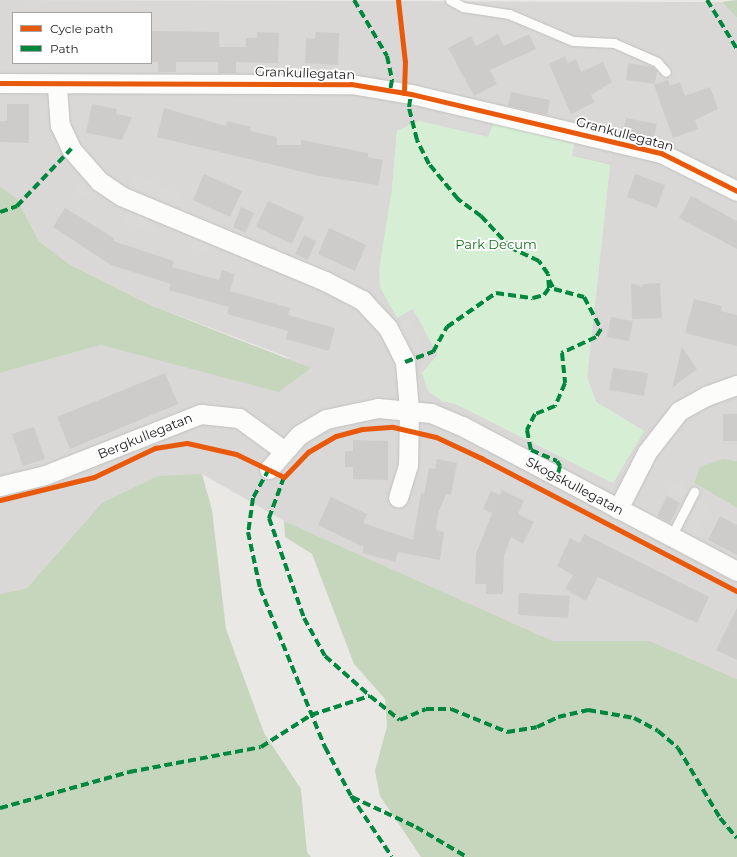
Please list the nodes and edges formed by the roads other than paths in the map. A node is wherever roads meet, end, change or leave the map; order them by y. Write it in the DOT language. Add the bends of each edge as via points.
graph roads {
  1 [pos="450,0"];
  2 [pos="666,72"];
  3 [pos="0,83"];
  4 [pos="57,86"];
  5 [pos="737,191"];
  6 [pos="737,385"];
  7 [pos="409,410"];
  8 [pos="283,450"];
  9 [pos="269,469"];
  10 [pos="0,486"];
  11 [pos="694,492"];
  12 [pos="398,497"];
  13 [pos="618,509"];
  14 [pos="671,536"];
  15 [pos="737,571"];
  1 -- 2 [label="lane" via="463,7 509,14 573,41 614,43 657,62"];
  3 -- 4 [label="street, Grankullegatan"];
  4 -- 5 [label="street, Grankullegatan" via="300,82 390,90 661,153"];
  4 -- 7 [label="street" via="60,125 71,149 98,181 121,196 325,281 366,304 388,328 399,346 405,362"];
  6 -- 13 [label="street" via="706,396 679,411 647,452"];
  7 -- 8 [label="street, Skogskullegatan" via="366,409 326,419 299,435"];
  7 -- 12 [label="street" via="408,465"];
  7 -- 13 [label="street, Skogskullegatan" via="430,413 462,426"];
  8 -- 9 [label="street, Skogskullegatan"];
  8 -- 10 [label="street, Bergkullegatan" via="239,418 201,414 46,475"];
  11 -- 14 [label="lane"];
  13 -- 14 [label="street, Skogskullegatan"];
  14 -- 15 [label="street, Skogskullegatan"];
}
